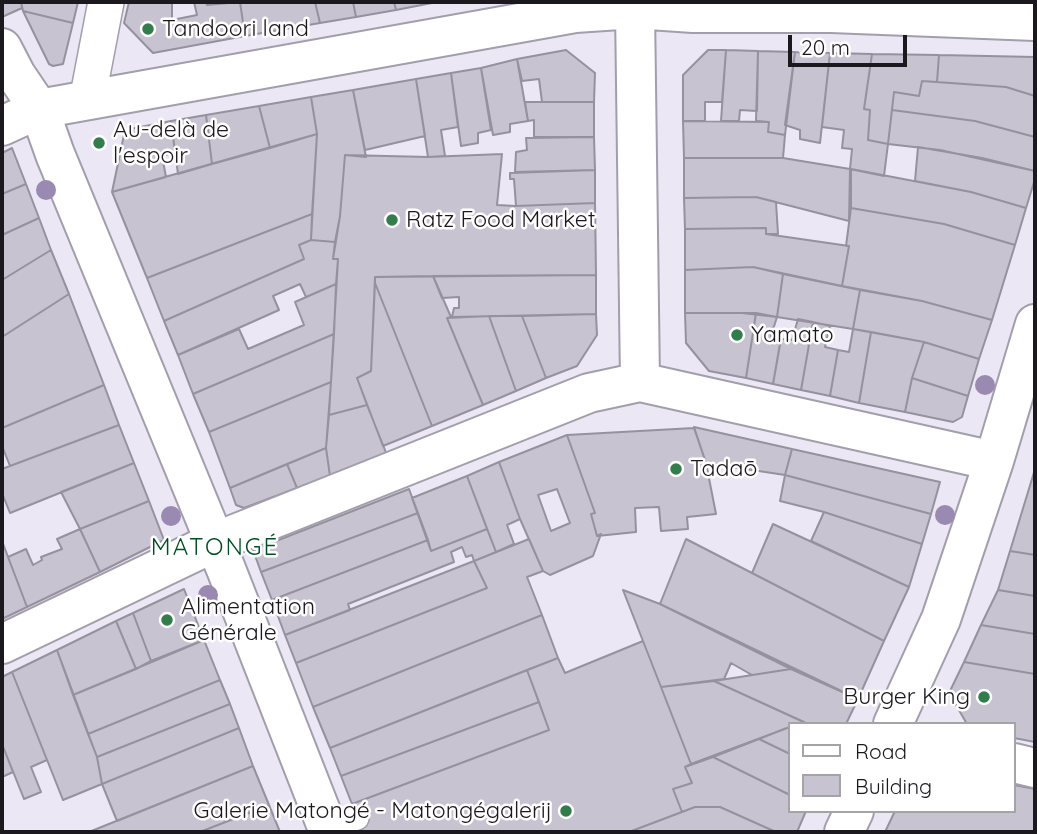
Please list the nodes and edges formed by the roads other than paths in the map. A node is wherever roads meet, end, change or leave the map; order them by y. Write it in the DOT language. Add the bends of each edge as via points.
graph roads {
  1 [pos="106,2"];
  2 [pos="635,5"];
  3 [pos="1035,21"];
  4 [pos="2,48"];
  5 [pos="87,101"];
  6 [pos="39,110"];
  7 [pos="2,126"];
  8 [pos="1035,324"];
  9 [pos="640,382"];
  10 [pos="994,461"];
  11 [pos="215,542"];
  12 [pos="2,644"];
  13 [pos="894,722"];
  14 [pos="1016,763"];
  15 [pos="1035,768"];
  16 [pos="853,813"];
  17 [pos="338,826"];
  18 [pos="844,832"];
  1 -- 5 [label="street"];
  2 -- 3 [label="street" via="693,13"];
  2 -- 5 [label="street"];
  2 -- 9 [label="street"];
  4 -- 6 [label="street"];
  5 -- 6 [label="street"];
  6 -- 7 [label="street"];
  6 -- 11 [label="street"];
  8 -- 10 [label="street"];
  9 -- 10 [label="street"];
  9 -- 11 [label="street" via="589,393"];
  10 -- 13 [label="street" via="941,620"];
  11 -- 12 [label="street"];
  11 -- 17 [label="street"];
  14 -- 15 [label="street"];
  16 -- 18 [label="street"];
}
